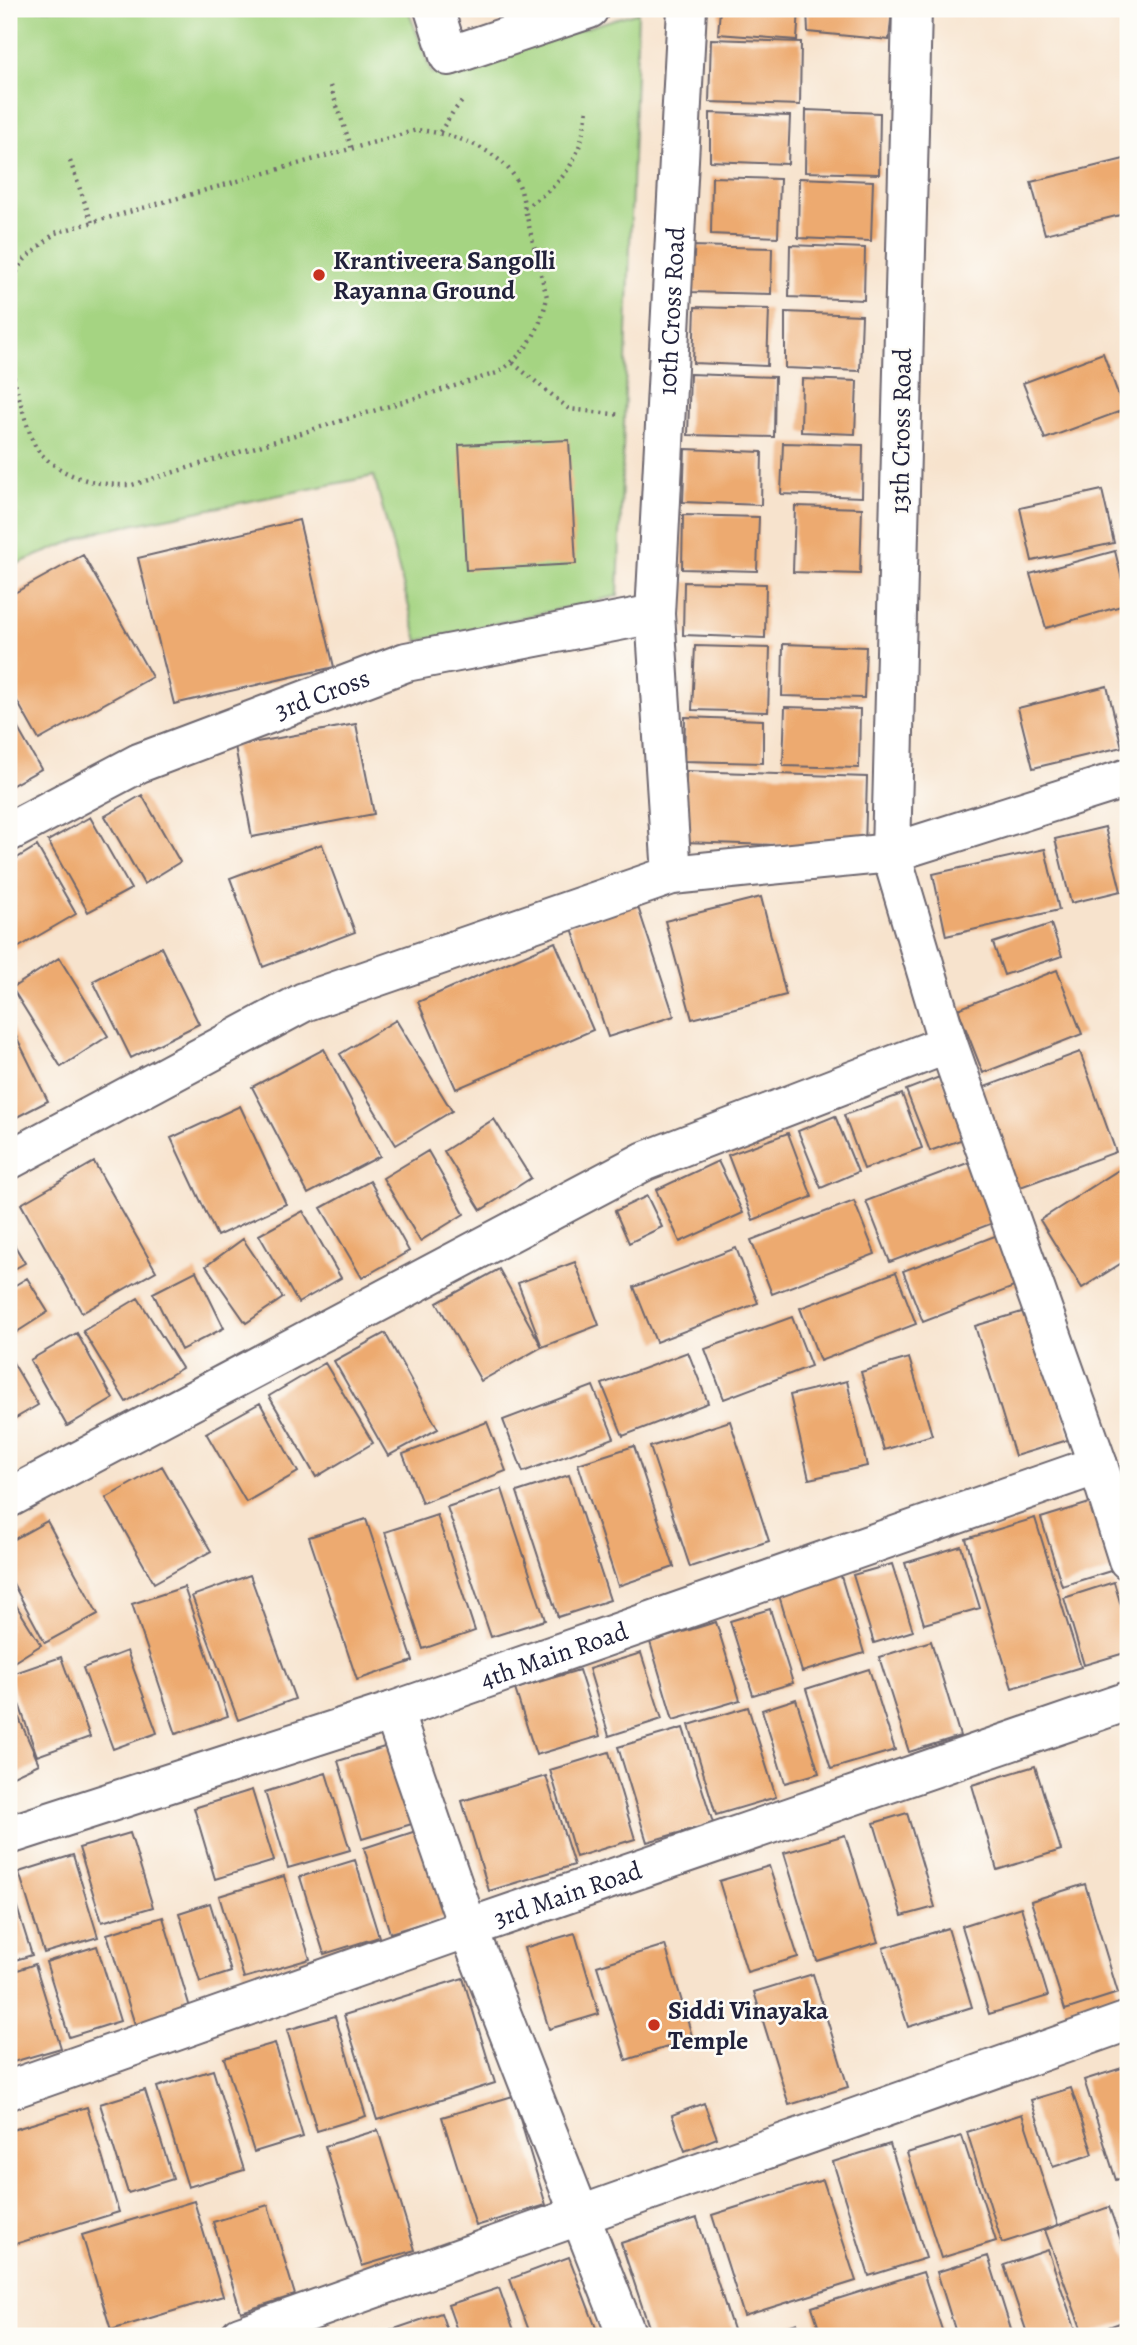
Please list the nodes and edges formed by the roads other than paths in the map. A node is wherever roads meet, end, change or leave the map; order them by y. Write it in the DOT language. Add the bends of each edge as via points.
graph roads {
  1 [pos="434,9"];
  2 [pos="589,9"];
  3 [pos="687,9"];
  4 [pos="912,9"];
  5 [pos="655,614"];
  6 [pos="1128,778"];
  7 [pos="9,832"];
  8 [pos="891,853"];
  9 [pos="672,875"];
  10 [pos="948,1044"];
  11 [pos="9,1160"];
  12 [pos="1098,1465"];
  13 [pos="9,1498"];
  14 [pos="1128,1560"];
  15 [pos="1128,1701"];
  16 [pos="393,1711"];
  17 [pos="9,1835"];
  18 [pos="468,1928"];
  19 [pos="1128,2021"];
  20 [pos="9,2090"];
  21 [pos="581,2217"];
  22 [pos="240,2336"];
  23 [pos="627,2336"];
  1 -- 2 [label="street" via="449,56"];
  3 -- 5 [label="street, 10th Cross Road"];
  4 -- 8 [label="street, 13th Cross Road"];
  5 -- 7 [label="street, 3rd Cross" via="406,662 139,763"];
  5 -- 9 [label="street, 10th Cross Road"];
  6 -- 8 [label="street"];
  8 -- 9 [label="street"];
  8 -- 10 [label="street, 13th Cross Road"];
  9 -- 11 [label="street" via="304,1002"];
  10 -- 12 [label="street, 13th Cross Road"];
  10 -- 13 [label="street" via="645,1161"];
  12 -- 14 [label="street, 13th Cross Road"];
  12 -- 16 [label="street, 4th Main Road"];
  15 -- 18 [label="street, 3rd Main Road"];
  16 -- 17 [label="street, 4th Main Road"];
  16 -- 18 [label="street"];
  18 -- 20 [label="street, 3rd Main Road"];
  18 -- 21 [label="street"];
  19 -- 21 [label="street"];
  21 -- 22 [label="street"];
  21 -- 23 [label="street"];
}
